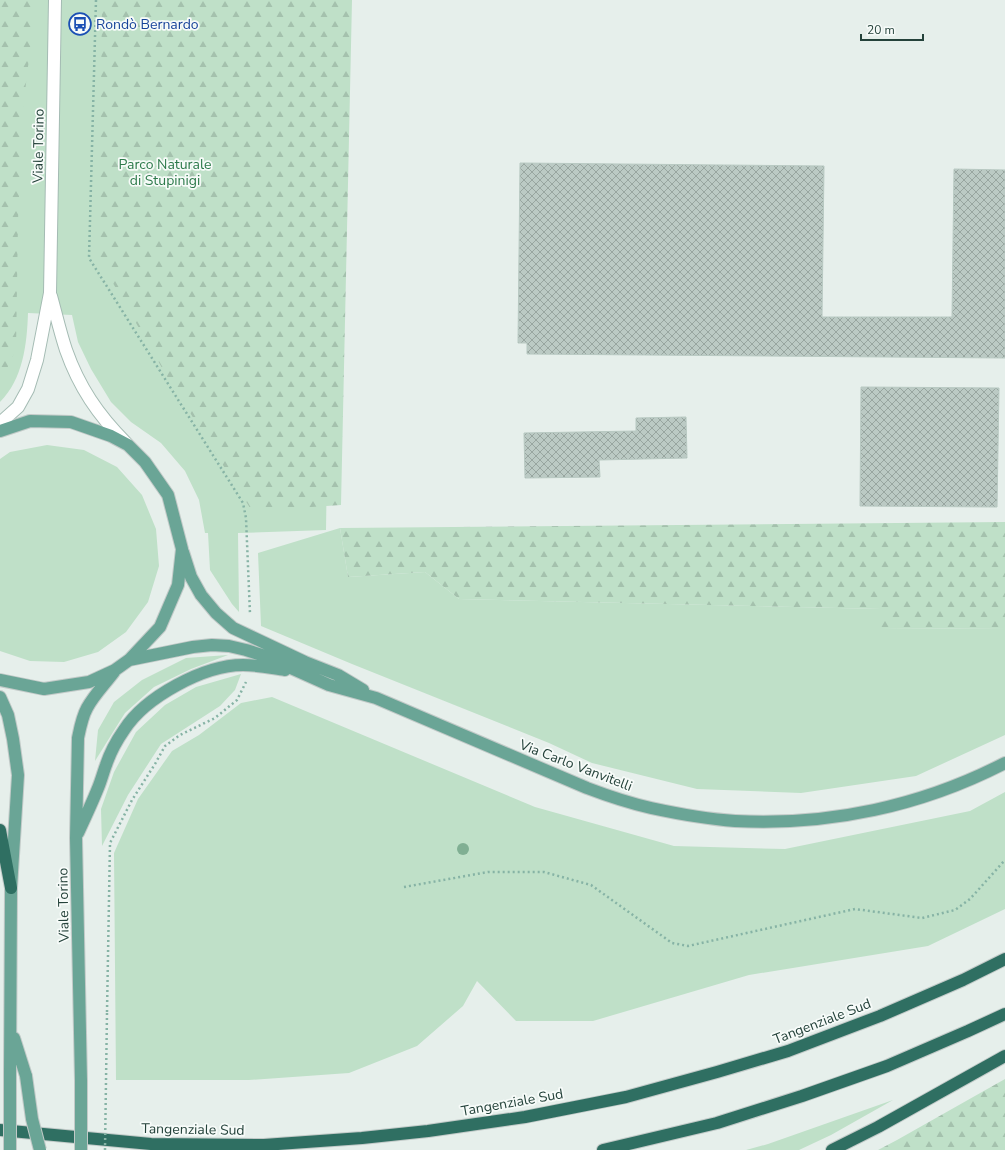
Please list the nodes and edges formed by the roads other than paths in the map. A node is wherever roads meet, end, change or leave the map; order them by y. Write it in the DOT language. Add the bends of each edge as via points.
graph roads {
  1 [pos="55,0"];
  2 [pos="50,293"];
  3 [pos="0,423"];
  4 [pos="0,431"];
  5 [pos="128,445"];
  6 [pos="182,549"];
  7 [pos="129,660"];
  8 [pos="115,670"];
  9 [pos="299,671"];
  10 [pos="0,680"];
  11 [pos="0,697"];
  12 [pos="376,698"];
  13 [pos="1005,763"];
  14 [pos="0,830"];
  15 [pos="76,838"];
  16 [pos="11,888"];
  17 [pos="1005,960"];
  18 [pos="1005,1014"];
  19 [pos="10,1027"];
  20 [pos="1005,1056"];
  21 [pos="0,1130"];
  22 [pos="10,1150"];
  23 [pos="40,1150"];
  24 [pos="81,1150"];
  25 [pos="603,1150"];
  26 [pos="832,1150"];
  1 -- 2 [label="main road, Viale Torino"];
  2 -- 3 [label="main road, Viale Torino" via="37,360 28,389 18,407"];
  2 -- 5 [label="main road, Viale Torino" via="66,350 78,378 93,404"];
  4 -- 5 [label="main road, Via Carlo Vanvitelli" via="30,422 71,422"];
  5 -- 6 [label="main road, Via Carlo Vanvitelli" via="145,462 168,496"];
  6 -- 7 [label="main road" via="178,585 160,626"];
  6 -- 12 [label="main road, Via Carlo Vanvitelli" via="191,577 201,595 233,628 338,675"];
  7 -- 8 [label="main road"];
  7 -- 9 [label="main road, Via Carlo Vanvitelli" via="193,647 229,646 262,655"];
  8 -- 10 [label="main road" via="89,682 44,689"];
  8 -- 15 [label="main road, Viale Torino" via="87,708 81,724 78,738"];
  9 -- 12 [label="main road, Via Carlo Vanvitelli" via="329,684"];
  9 -- 15 [label="main road" via="242,665 224,667 181,683 147,704 124,730 106,765"];
  11 -- 16 [label="main road" via="8,715 18,775"];
  12 -- 13 [label="main road, Via Carlo Vanvitelli" via="594,791 650,808 734,821 780,822 874,811 953,787"];
  14 -- 16 [label="highway"];
  15 -- 24 [label="main road, Viale Torino, bridge"];
  16 -- 19 [label="main road"];
  17 -- 21 [label="highway, Tangenziale Sud" via="886,1013 788,1051 626,1097 525,1116 428,1131 264,1144 151,1144"];
  18 -- 25 [label="highway" via="888,1066 802,1096 717,1123"];
  19 -- 22 [label="main road, bridge"];
  19 -- 23 [label="main road, bridge" via="26,1076 32,1119"];
  20 -- 26 [label="highway"];
}
